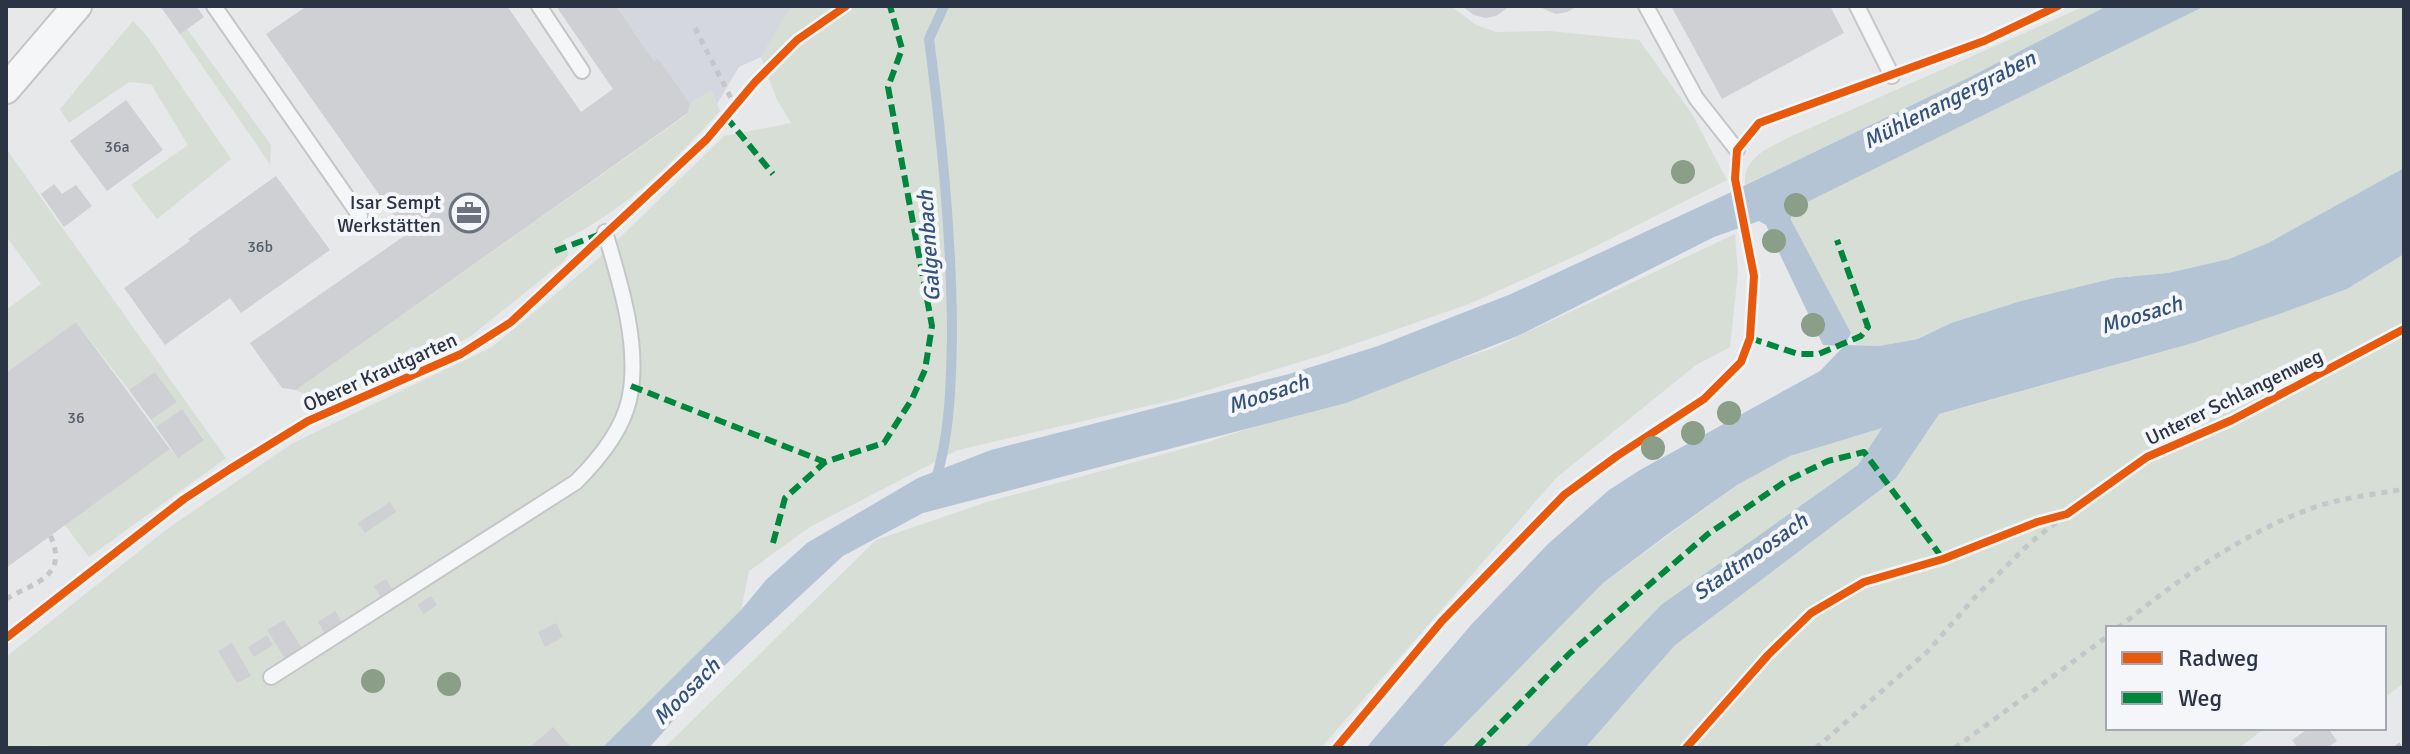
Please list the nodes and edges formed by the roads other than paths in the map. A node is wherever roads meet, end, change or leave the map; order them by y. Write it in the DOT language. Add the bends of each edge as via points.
graph roads {
  1 [pos="77,6"];
  2 [pos="214,6"];
  3 [pos="539,6"];
  4 [pos="1646,6"];
  5 [pos="1857,6"];
  6 [pos="582,71"];
  7 [pos="1892,76"];
  8 [pos="6,89"];
  9 [pos="1737,150"];
  10 [pos="360,216"];
  11 [pos="605,232"];
  12 [pos="271,677"];
  1 -- 8 [label="street"];
  2 -- 10 [label="lane"];
  3 -- 6 [label="lane"];
  4 -- 9 [label="lane" via="1696,98"];
  5 -- 7 [label="lane"];
  11 -- 12 [label="lane" via="623,290 633,363 629,402 597,461 576,482"];
}
